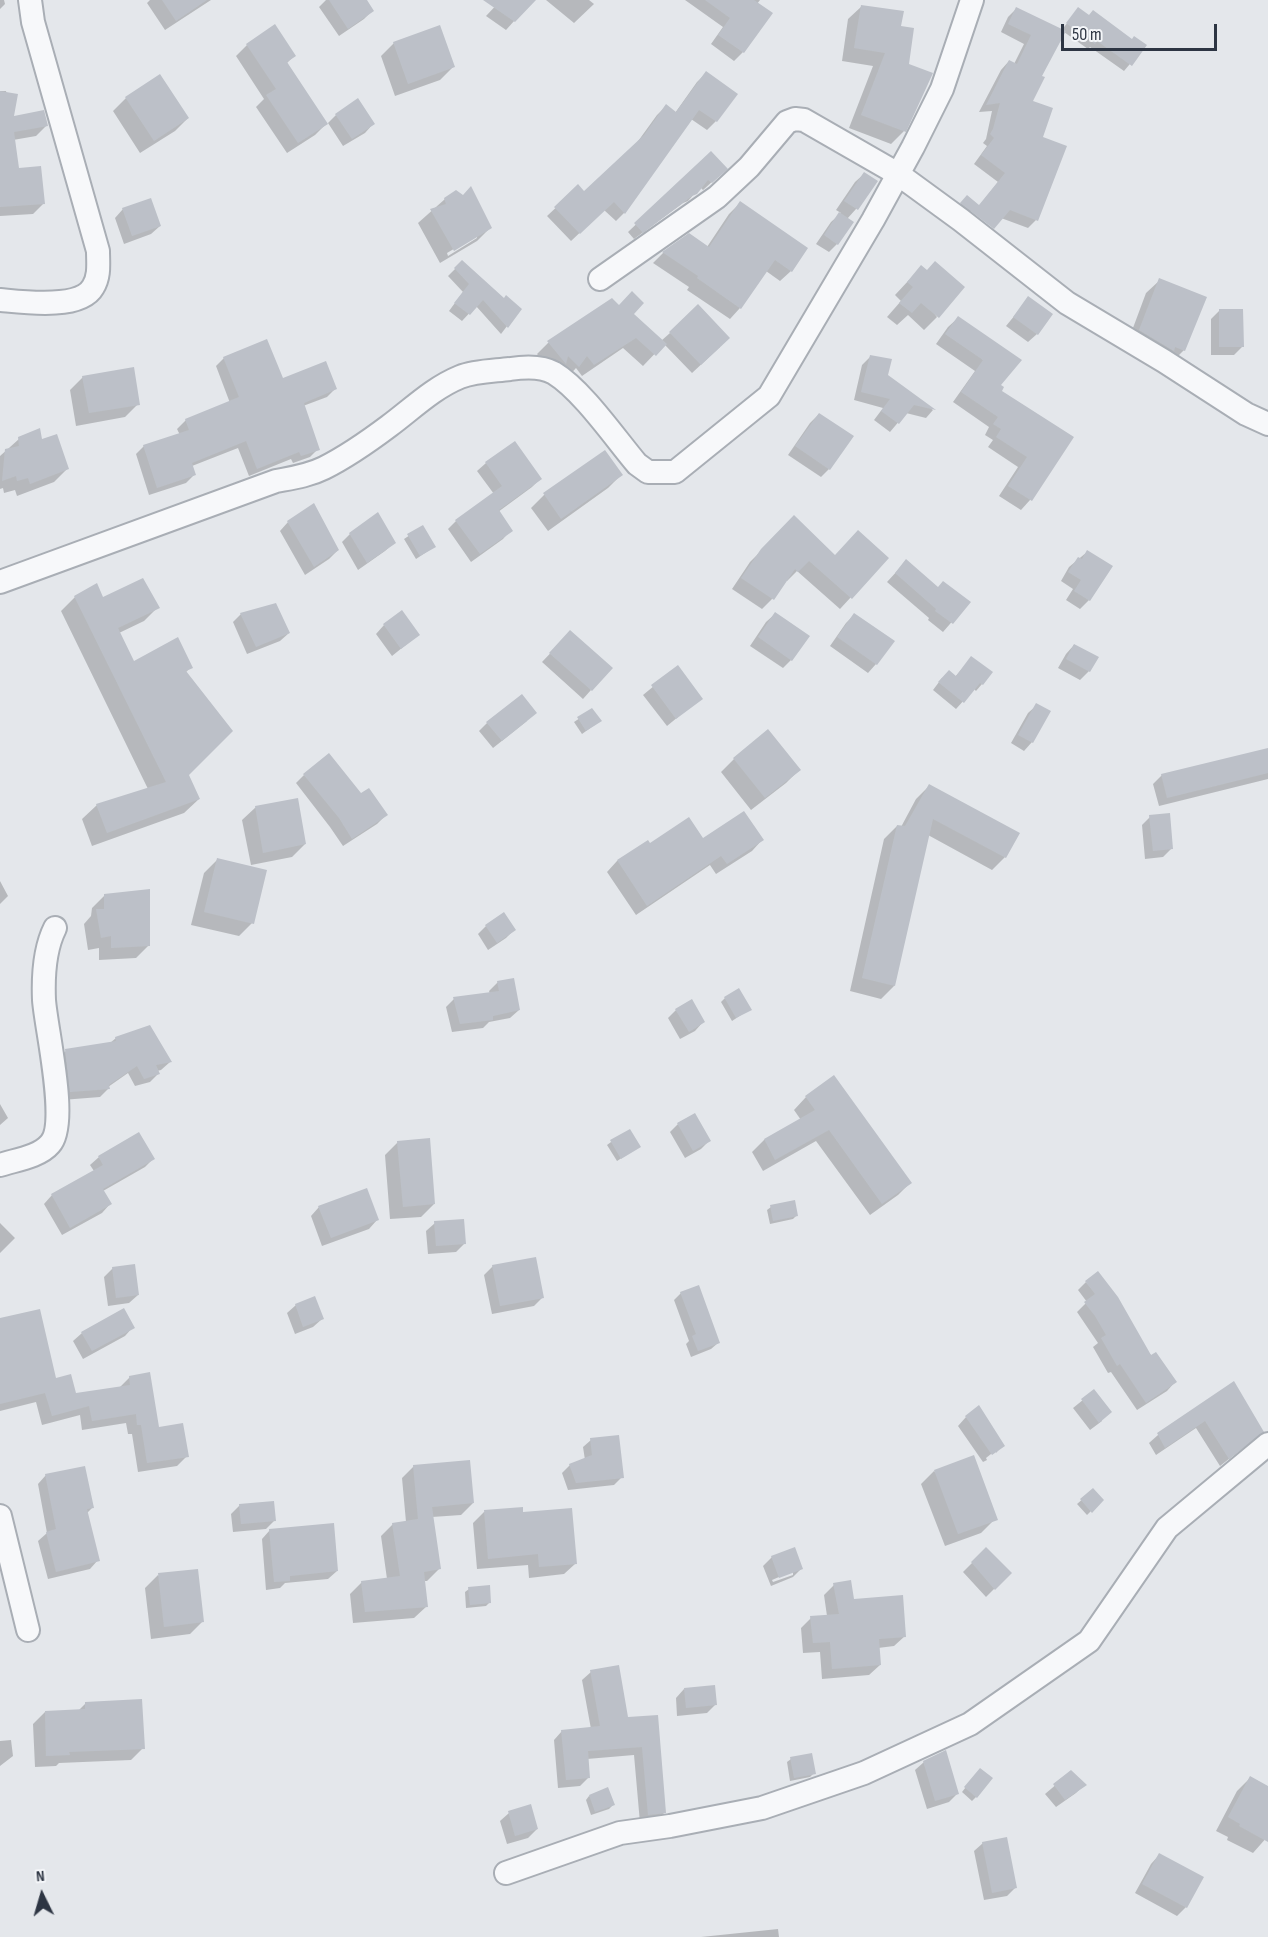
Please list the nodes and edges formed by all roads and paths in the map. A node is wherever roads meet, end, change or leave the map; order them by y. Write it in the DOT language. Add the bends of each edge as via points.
graph roads {
  1 [pos="30,0"];
  2 [pos="972,0"];
  3 [pos="898,174"];
  4 [pos="600,279"];
  5 [pos="0,300"];
  6 [pos="1268,424"];
  7 [pos="0,582"];
  8 [pos="55,928"];
  9 [pos="0,1165"];
  10 [pos="1268,1444"];
  11 [pos="0,1516"];
  12 [pos="28,1630"];
  13 [pos="506,1873"];
  1 -- 5 [label="street" via="98,251 98,274 91,291 74,299 43,303"];
  2 -- 3 [label="street" via="942,89"];
  3 -- 4 [label="street" via="804,120 792,119 717,197"];
  3 -- 6 [label="street" via="1067,303"];
  3 -- 7 [label="street" via="769,396 675,472 648,472 637,464 577,393 554,373 519,368 485,372 446,384 325,468 276,481"];
  8 -- 9 [label="street" via="49,940 44,1002 57,1131 44,1150"];
  10 -- 13 [label="street" via="1167,1528 1089,1641 970,1724 864,1773 762,1808 620,1833"];
  11 -- 12 [label="street"];
}
